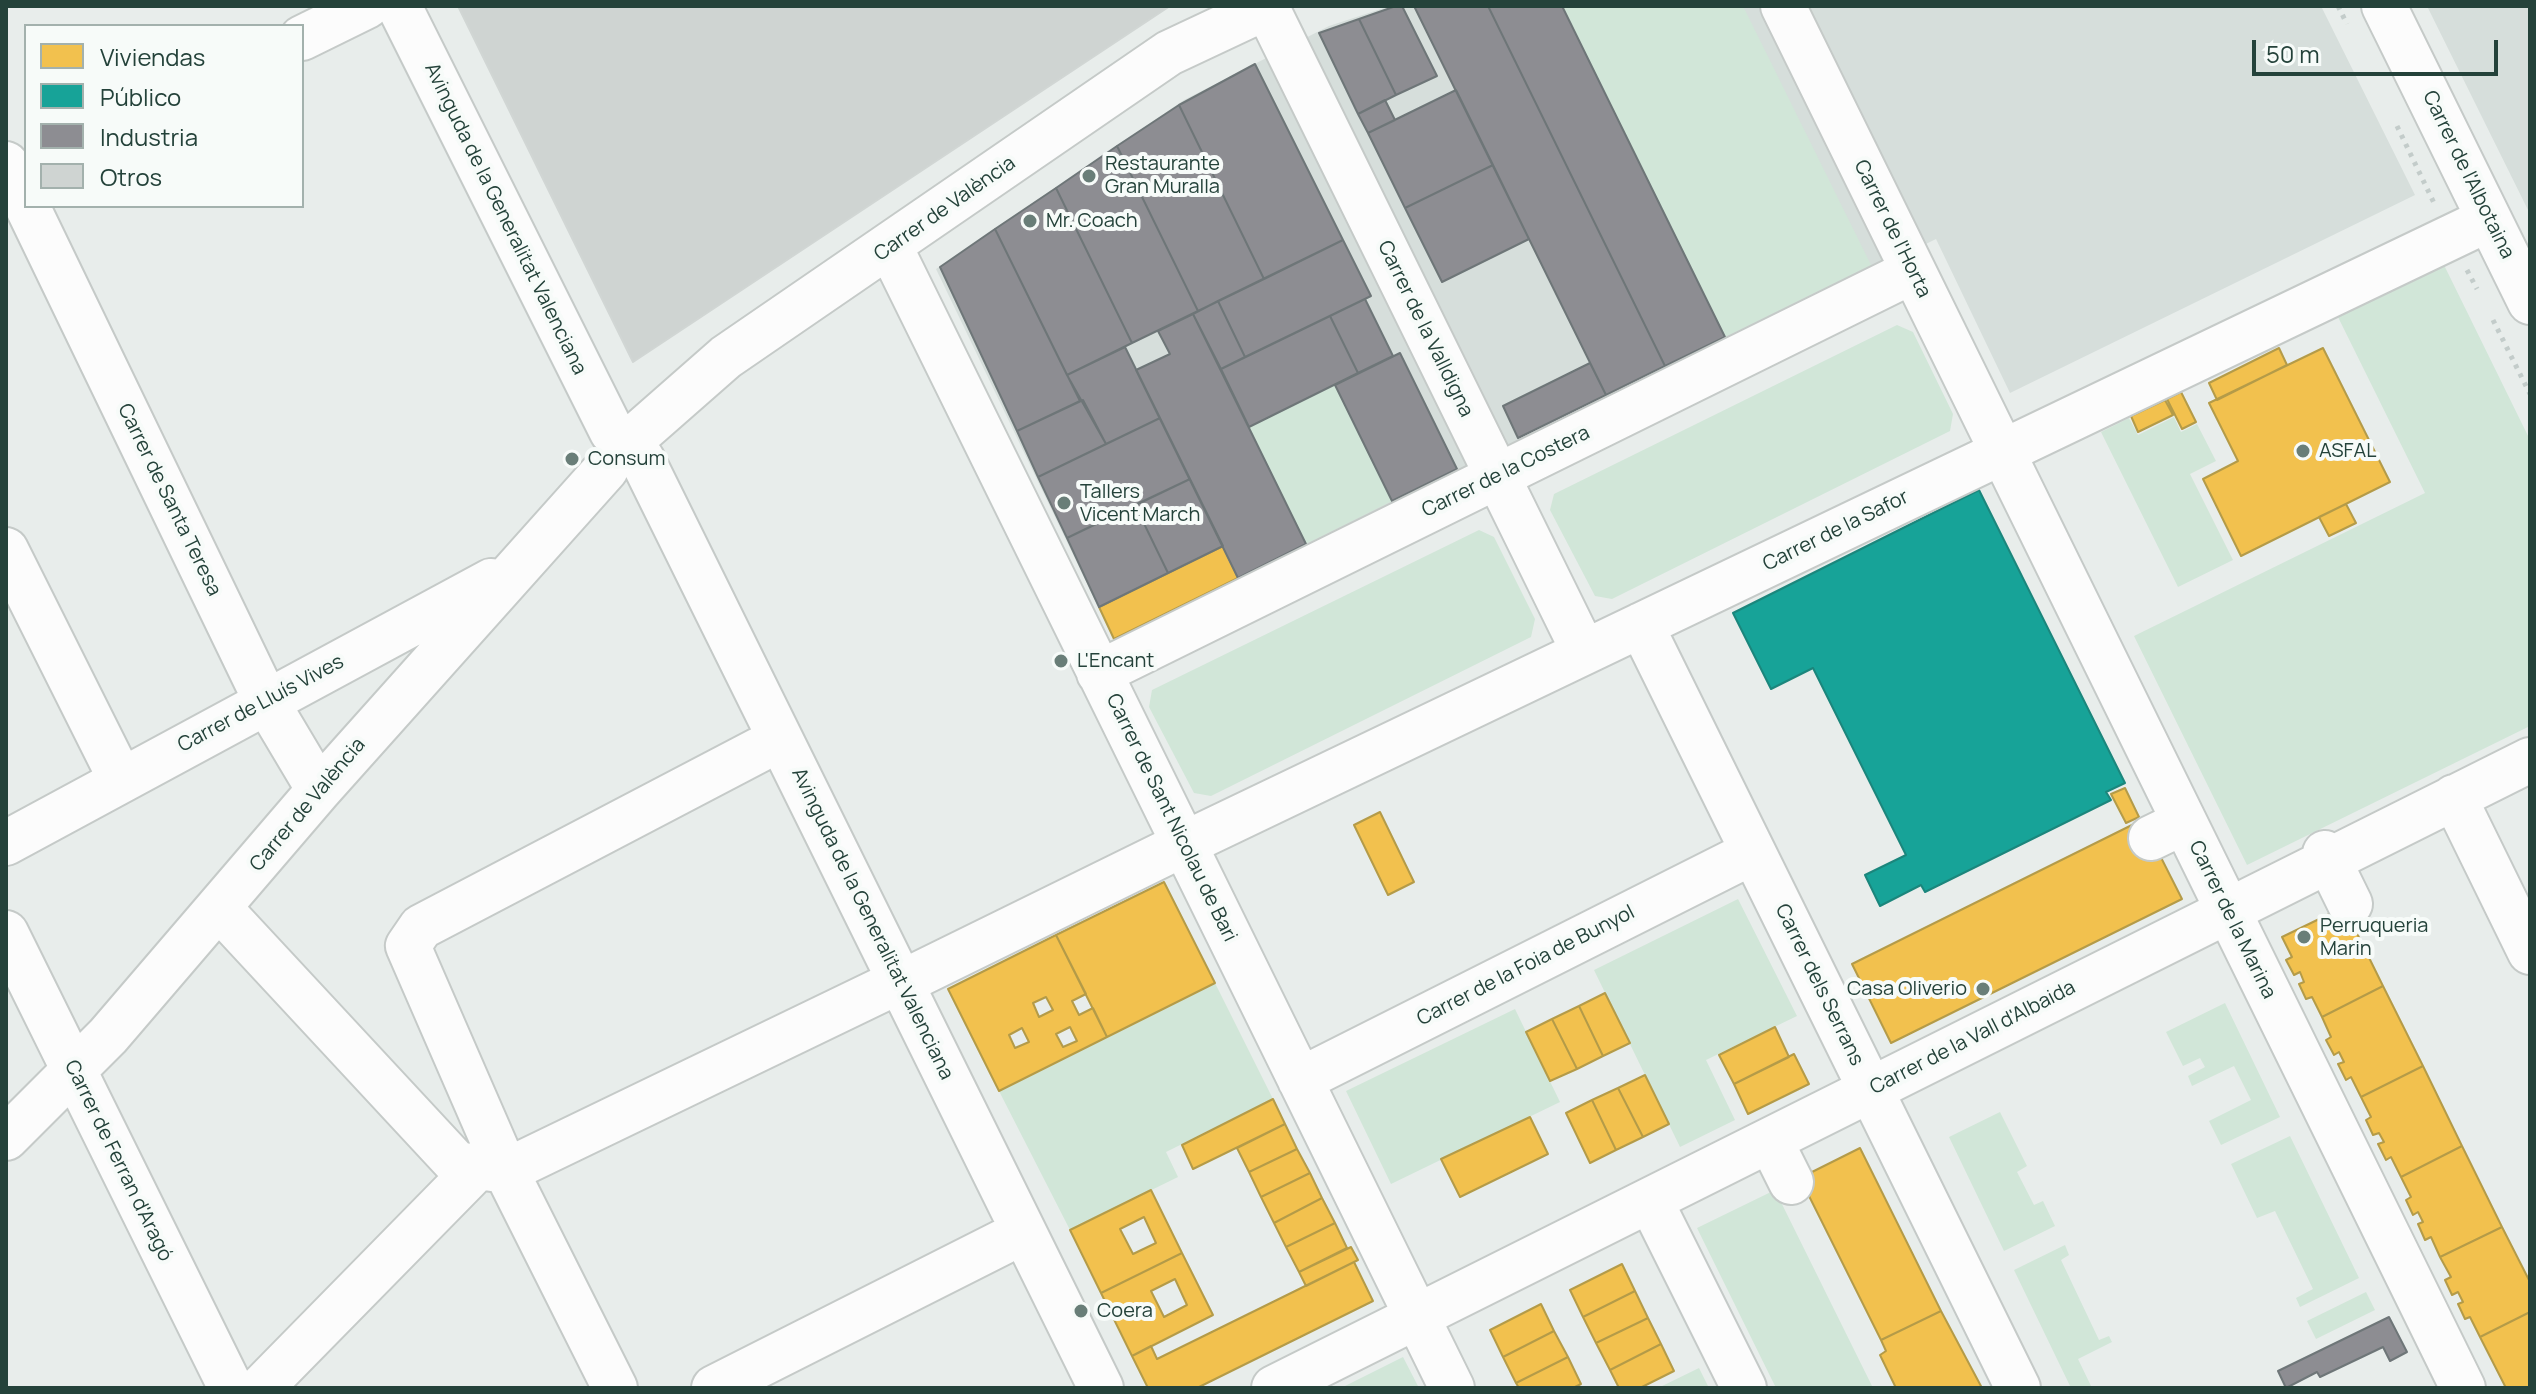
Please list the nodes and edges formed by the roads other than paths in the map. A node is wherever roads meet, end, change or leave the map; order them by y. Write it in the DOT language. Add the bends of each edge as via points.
graph roads {
  1 [pos="367,6"];
  2 [pos="399,6"];
  3 [pos="1267,6"];
  4 [pos="1783,6"];
  5 [pos="2384,6"];
  6 [pos="304,37"];
  7 [pos="31,208"];
  8 [pos="2489,219"];
  9 [pos="890,247"];
  10 [pos="1913,271"];
  11 [pos="2530,302"];
  12 [pos="2002,452"];
  13 [pos="624,454"];
  14 [pos="1497,476"];
  15 [pos="6,550"];
  16 [pos="518,566"];
  17 [pos="1641,625"];
  18 [pos="1584,652"];
  19 [pos="1099,673"];
  20 [pos="266,701"];
  21 [pos="759,750"];
  22 [pos="2530,760"];
  23 [pos="121,780"];
  24 [pos="319,790"];
  25 [pos="2454,797"];
  26 [pos="6,843"];
  27 [pos="1184,844"];
  28 [pos="1753,852"];
  29 [pos="2327,856"];
  30 [pos="2350,904"];
  31 [pos="220,909"];
  32 [pos="2228,911"];
  33 [pos="6,933"];
  34 [pos="2530,952"];
  35 [pos="890,987"];
  36 [pos="75,1072"];
  37 [pos="1300,1080"];
  38 [pos="1871,1090"];
  39 [pos="6,1138"];
  40 [pos="1770,1140"];
  41 [pos="492,1169"];
  42 [pos="1791,1182"];
  43 [pos="1646,1185"];
  44 [pos="1003,1242"];
  45 [pos="1417,1317"];
  46 [pos="231,1388"];
  47 [pos="261,1388"];
  48 [pos="615,1388"];
  49 [pos="714,1388"];
  50 [pos="1075,1388"];
  51 [pos="1101,1388"];
  52 [pos="1274,1388"];
  53 [pos="1452,1388"];
  54 [pos="1744,1388"];
  55 [pos="2018,1388"];
  56 [pos="2463,1388"];
  1 -- 6 [label="street"];
  2 -- 13 [label="street, Avinguda de la Generalitat Valenciana"];
  3 -- 9 [label="street, Carrer de València" via="1169,53"];
  3 -- 14 [label="street, Carrer de la Valldigna"];
  4 -- 10 [label="street, Carrer de l'Horta"];
  5 -- 8 [label="street, Carrer de l'Albotaina"];
  7 -- 20 [label="street, Carrer de Santa Teresa"];
  8 -- 11 [label="street, Carrer de l'Albotaina"];
  8 -- 12 [label="street, Carrer de la Safor"];
  9 -- 13 [label="street, Carrer de València" via="726,357"];
  9 -- 19 [label="street, Carrer de Sant Nicolau de Bari"];
  10 -- 12 [label="street, Carrer de l'Horta"];
  10 -- 14 [label="street, Carrer de la Costera"];
  12 -- 17 [label="street, Carrer de la Safor"];
  12 -- 32 [label="street, Carrer de la Marina" via="2168,830"];
  13 -- 16 [label="street, Carrer de València"];
  13 -- 21 [label="street, Avinguda de la Generalitat Valenciana"];
  13 -- 35 [label="street, Avinguda de la Generalitat Valenciana"];
  14 -- 18 [label="street, Carrer de la Valldigna"];
  14 -- 19 [label="street, Carrer de la Costera"];
  15 -- 23 [label="street"];
  16 -- 20 [label="street, Carrer de Lluís Vives"];
  16 -- 24 [label="street, Carrer de València"];
  17 -- 18 [label="street, Carrer de la Safor"];
  17 -- 28 [label="street, Carrer dels Serrans"];
  18 -- 27 [label="street, Carrer de la Safor"];
  19 -- 27 [label="street, Carrer de Sant Nicolau de Bari"];
  20 -- 23 [label="street, Carrer de Lluís Vives"];
  20 -- 24 [label="street, Carrer de Santa Teresa"];
  21 -- 35 [label="street, Avinguda de la Generalitat Valenciana"];
  21 -- 41 [label="street" via="421,927 408,946"];
  22 -- 25 [label="street, Carrer de la Vall d'Albaida"];
  23 -- 26 [label="street, Carrer de Lluís Vives"];
  24 -- 31 [label="street, Carrer de València"];
  25 -- 29 [label="street, Carrer de la Vall d'Albaida"];
  25 -- 34 [label="street"];
  27 -- 35 [label="street, Carrer de la Safor"];
  27 -- 37 [label="street, Carrer de Sant Nicolau de Bari"];
  28 -- 37 [label="street, Carrer de la Foia de Bunyol" via="1545,976"];
  28 -- 38 [label="street, Carrer dels Serrans"];
  29 -- 30 [label="street"];
  29 -- 32 [label="street, Carrer de la Vall d'Albaida"];
  31 -- 36 [label="street, Carrer de València"];
  31 -- 41 [label="street" via="457,1164"];
  32 -- 38 [label="street, Carrer de la Vall d'Albaida"];
  32 -- 56 [label="street, Carrer de la Marina"];
  33 -- 36 [label="street, Carrer de Ferran d'Aragó"];
  35 -- 41 [label="street, Carrer de la Safor"];
  35 -- 44 [label="street, Avinguda de la Generalitat Valenciana"];
  35 -- 51 [label="street, Avinguda de la Generalitat Valenciana"];
  36 -- 39 [label="street, Carrer de València"];
  36 -- 46 [label="street, Carrer de Ferran d'Aragó"];
  37 -- 45 [label="street, Carrer de Sant Nicolau de Bari"];
  38 -- 40 [label="street, Carrer de la Vall d'Albaida"];
  38 -- 55 [label="street, Carrer dels Serrans"];
  40 -- 42 [label="street"];
  40 -- 43 [label="street, Carrer de la Vall d'Albaida"];
  41 -- 47 [label="street, Carrer de la Safor"];
  41 -- 48 [label="street"];
  43 -- 45 [label="street, Carrer de la Vall d'Albaida"];
  43 -- 54 [label="street"];
  44 -- 49 [label="street"];
  44 -- 50 [label="street, Avinguda de la Generalitat Valenciana"];
  45 -- 52 [label="street, Carrer de la Vall d'Albaida"];
  45 -- 53 [label="street, Carrer de Sant Nicolau de Bari"];
}
